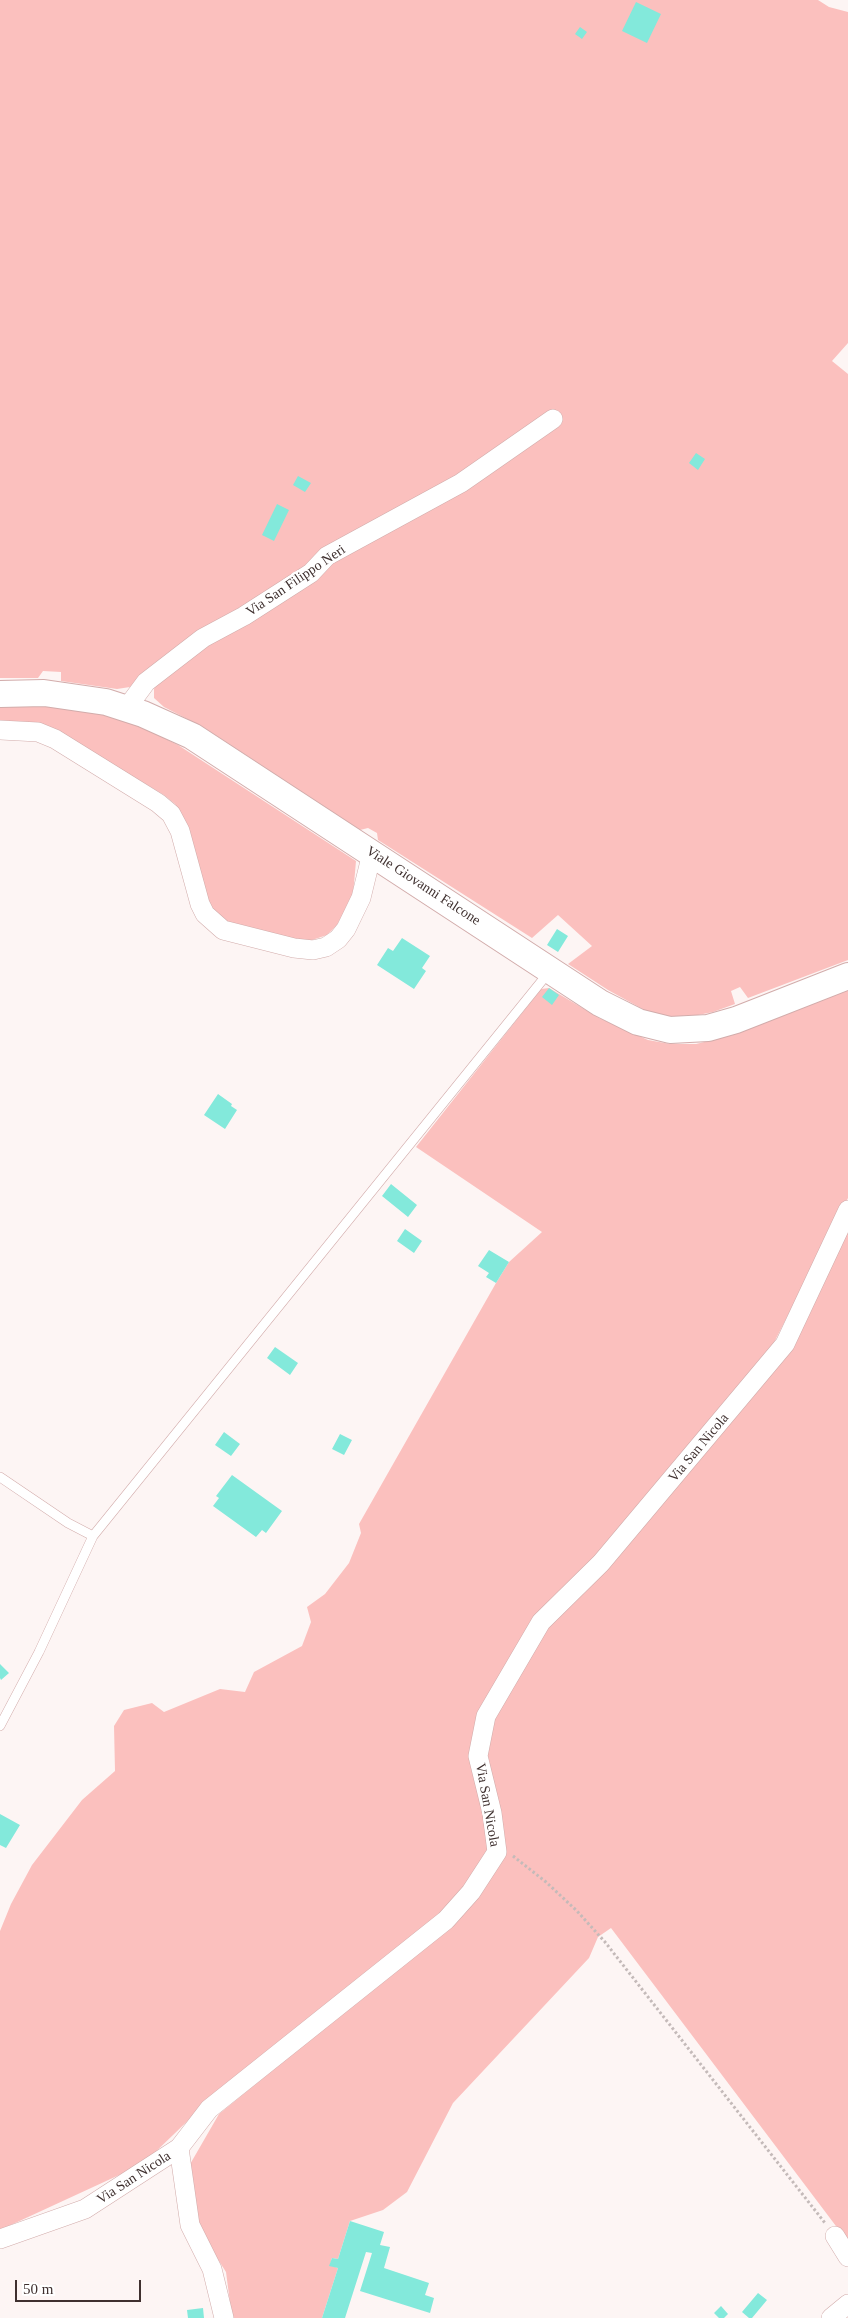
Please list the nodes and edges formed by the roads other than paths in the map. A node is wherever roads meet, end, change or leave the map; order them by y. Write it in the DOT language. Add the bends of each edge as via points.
graph roads {
  1 [pos="553,419"];
  2 [pos="0,694"];
  3 [pos="126,709"];
  4 [pos="0,730"];
  5 [pos="372,853"];
  6 [pos="550,970"];
  7 [pos="848,976"];
  8 [pos="848,1210"];
  9 [pos="0,1477"];
  10 [pos="93,1536"];
  11 [pos="0,1726"];
  12 [pos="179,2148"];
  13 [pos="835,2236"];
  14 [pos="0,2239"];
  15 [pos="848,2257"];
  16 [pos="848,2304"];
  17 [pos="224,2318"];
  18 [pos="831,2318"];
  1 -- 3 [label="street, Via San Filippo Neri" via="461,483 328,556 311,573 203,638 146,682"];
  2 -- 3 [label="street, Viale Giovanni Falcone" via="44,693 106,702"];
  3 -- 5 [label="street, Viale Giovanni Falcone" via="192,736"];
  4 -- 5 [label="street" via="38,732 55,739 171,814 180,832 203,909 223,930 294,948 326,948 346,929 361,898"];
  5 -- 6 [label="street, Viale Giovanni Falcone"];
  6 -- 7 [label="street, Viale Giovanni Falcone" via="621,1015 670,1030 708,1028 736,1020"];
  6 -- 10 [label="lane"];
  8 -- 12 [label="street, Via San Nicola" via="785,1344 601,1563 540,1622 486,1716 478,1756 492,1813 497,1852 471,1892 446,1920 208,2109"];
  9 -- 10 [label="lane"];
  10 -- 11 [label="lane"];
  12 -- 14 [label="street, Via San Nicola" via="85,2209"];
  12 -- 17 [label="street" via="190,2225 212,2269"];
  13 -- 15 [label="street"];
  16 -- 18 [label="street"];
}
